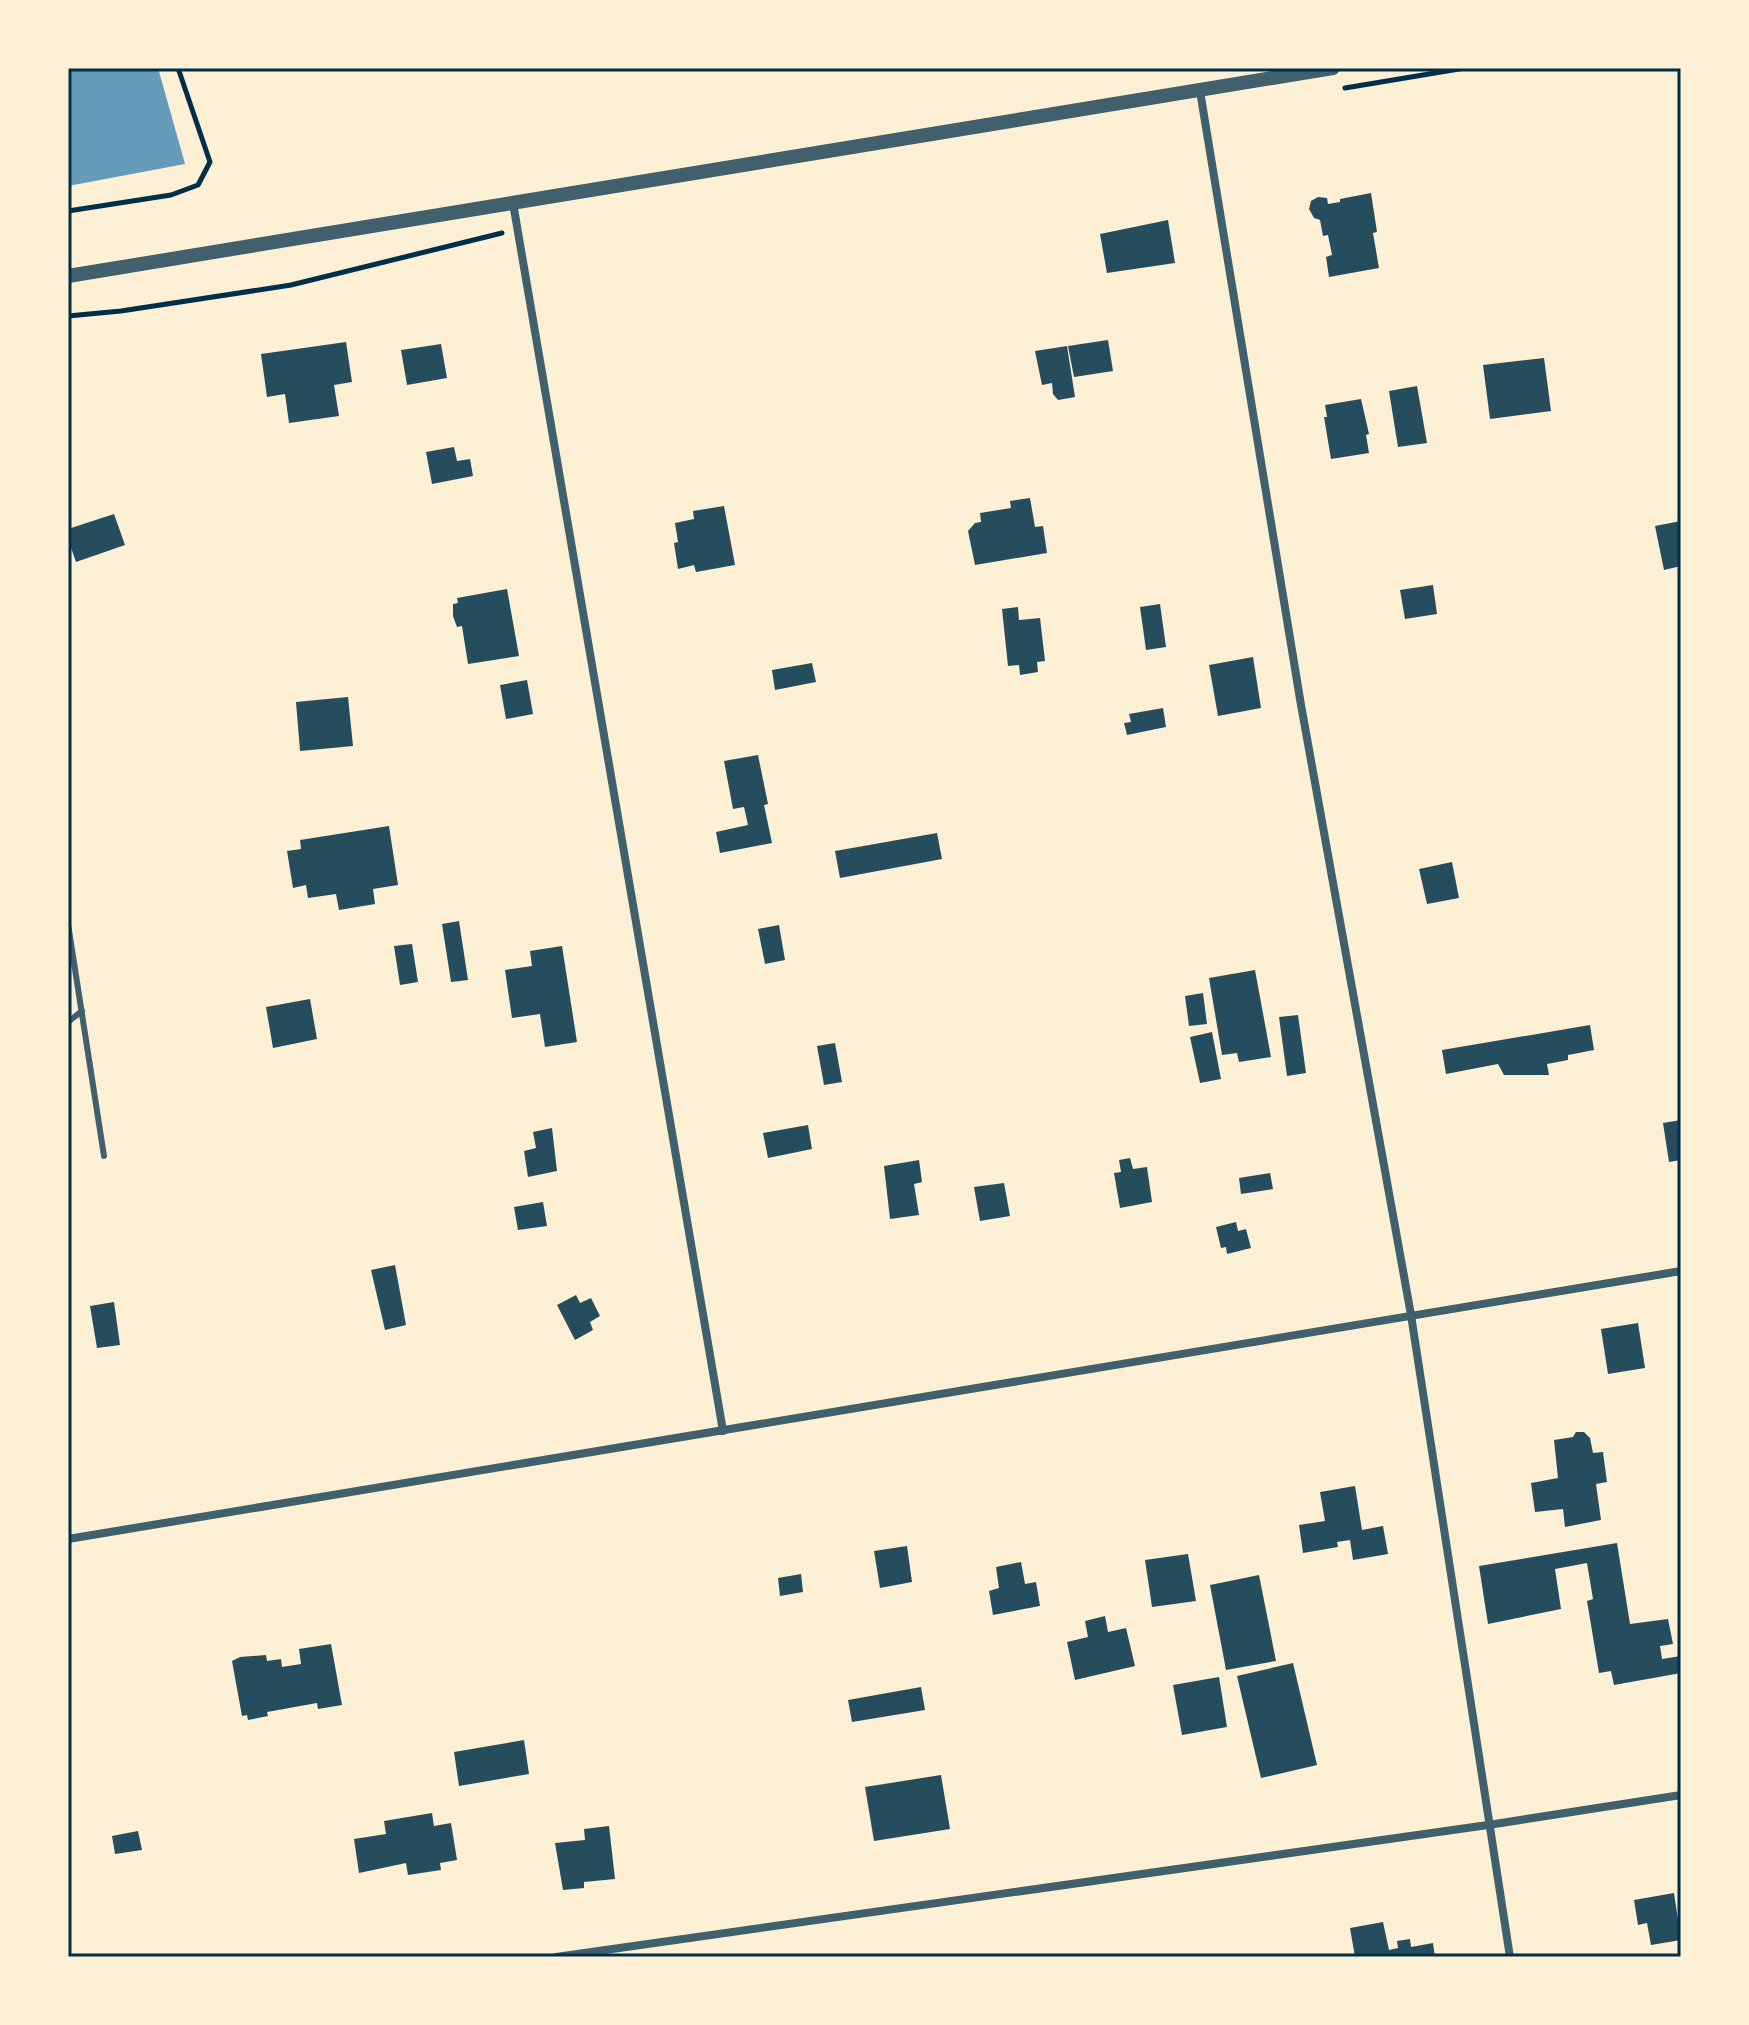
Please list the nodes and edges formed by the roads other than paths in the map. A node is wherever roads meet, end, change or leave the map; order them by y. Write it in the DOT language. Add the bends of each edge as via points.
graph roads {
  1 [pos="1333,68"];
  2 [pos="1269,73"];
  3 [pos="1200,91"];
  4 [pos="513,203"];
  5 [pos="68,276"];
  6 [pos="68,924"];
  7 [pos="82,1011"];
  8 [pos="68,1022"];
  9 [pos="104,1156"];
  10 [pos="1681,1271"];
  11 [pos="1411,1315"];
  12 [pos="723,1431"];
  13 [pos="68,1539"];
  14 [pos="1681,1795"];
  15 [pos="1488,1825"];
  16 [pos="556,1957"];
  17 [pos="1510,1957"];
  1 -- 2 [label="street"];
  2 -- 3 [label="street"];
  3 -- 4 [label="street"];
  3 -- 11 [label="street" via="1301,705"];
  4 -- 5 [label="street"];
  4 -- 12 [label="street"];
  6 -- 7 [label="lane"];
  7 -- 8 [label="lane"];
  7 -- 9 [label="lane"];
  10 -- 11 [label="street"];
  11 -- 12 [label="street"];
  11 -- 15 [label="street"];
  12 -- 13 [label="street"];
  14 -- 15 [label="street"];
  15 -- 16 [label="street"];
  15 -- 17 [label="street"];
}
